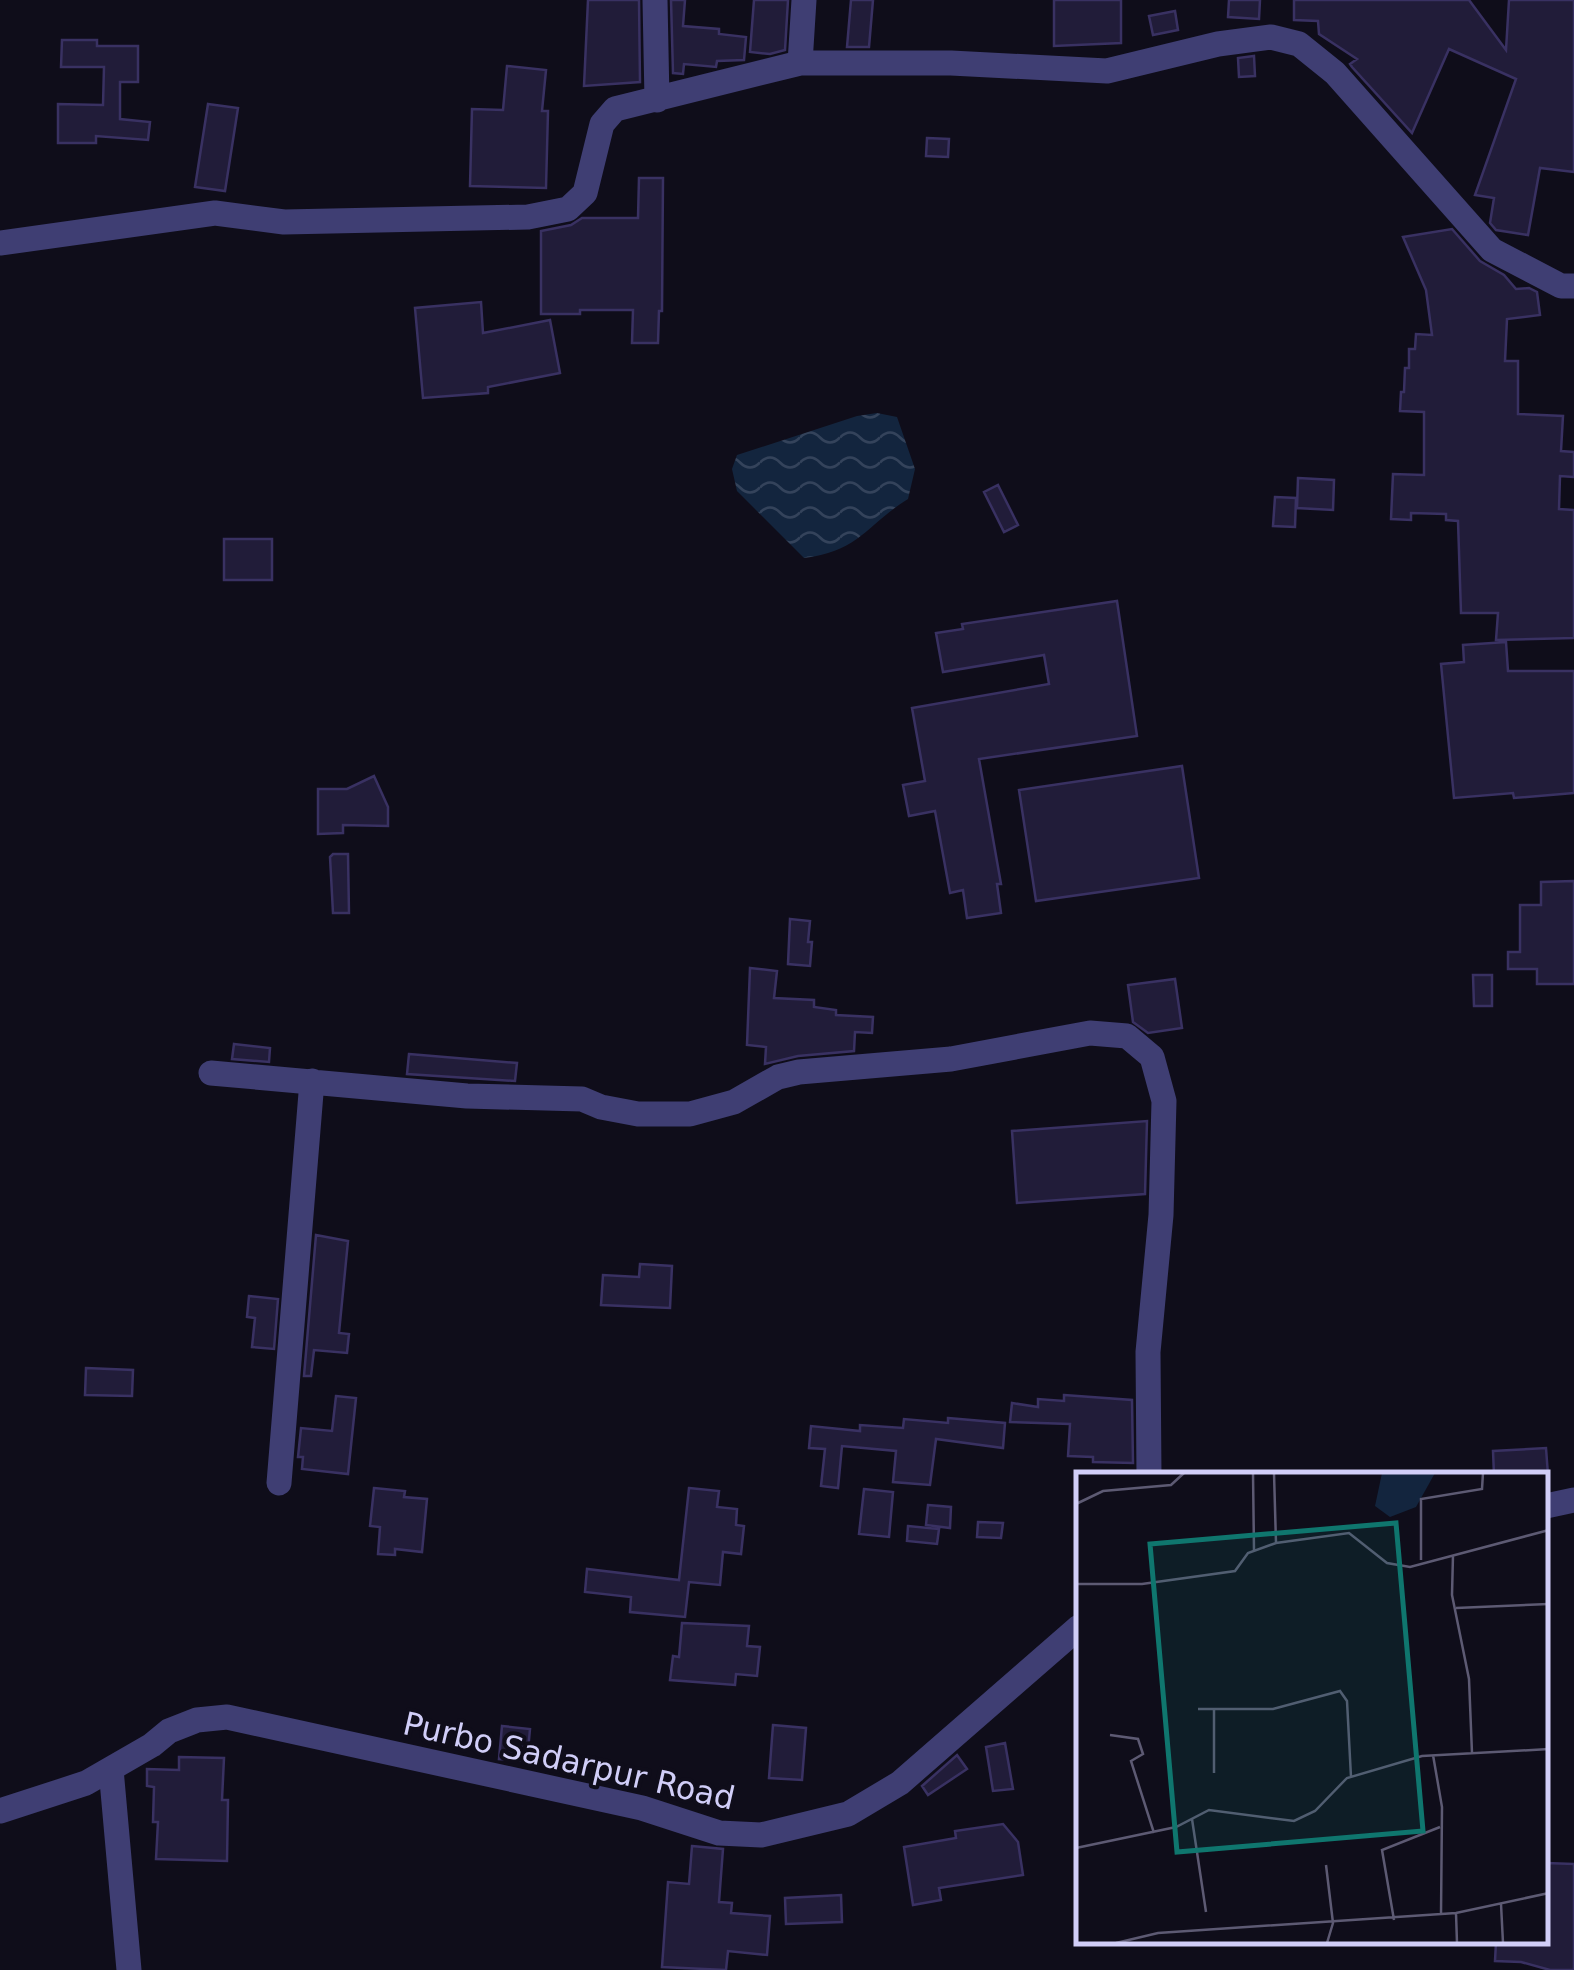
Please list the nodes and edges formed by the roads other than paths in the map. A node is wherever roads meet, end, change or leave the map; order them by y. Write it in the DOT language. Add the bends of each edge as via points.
graph roads {
  1 [pos="655,0"];
  2 [pos="804,0"];
  3 [pos="800,62"];
  4 [pos="657,100"];
  5 [pos="0,243"];
  6 [pos="1574,286"];
  7 [pos="211,1073"];
  8 [pos="312,1081"];
  9 [pos="1148,1472"];
  10 [pos="279,1483"];
  11 [pos="1574,1500"];
  12 [pos="1549,1505"];
  13 [pos="1076,1630"];
  14 [pos="111,1769"];
  15 [pos="0,1812"];
  16 [pos="129,1970"];
  1 -- 4 [label="street"];
  2 -- 3 [label="street"];
  3 -- 4 [label="street"];
  3 -- 6 [label="street" via="1107,71 1218,44 1271,37 1300,44 1335,73 1492,250 1561,286"];
  4 -- 5 [label="street" via="615,109 602,124 585,193 568,210 528,217 284,222 214,212"];
  7 -- 8 [label="street"];
  8 -- 9 [label="street" via="582,1099 638,1114 690,1114 798,1072 951,1059 1090,1033 1128,1036 1152,1057 1164,1101 1148,1352"];
  8 -- 10 [label="street"];
  11 -- 12 [label="street"];
  13 -- 14 [label="street, Purbo Sadarpur Road" via="900,1783 848,1814 761,1835 719,1833 642,1808 226,1718 169,1732"];
  14 -- 15 [label="street, Purbo Sadarpur Road"];
  14 -- 16 [label="street"];
}
